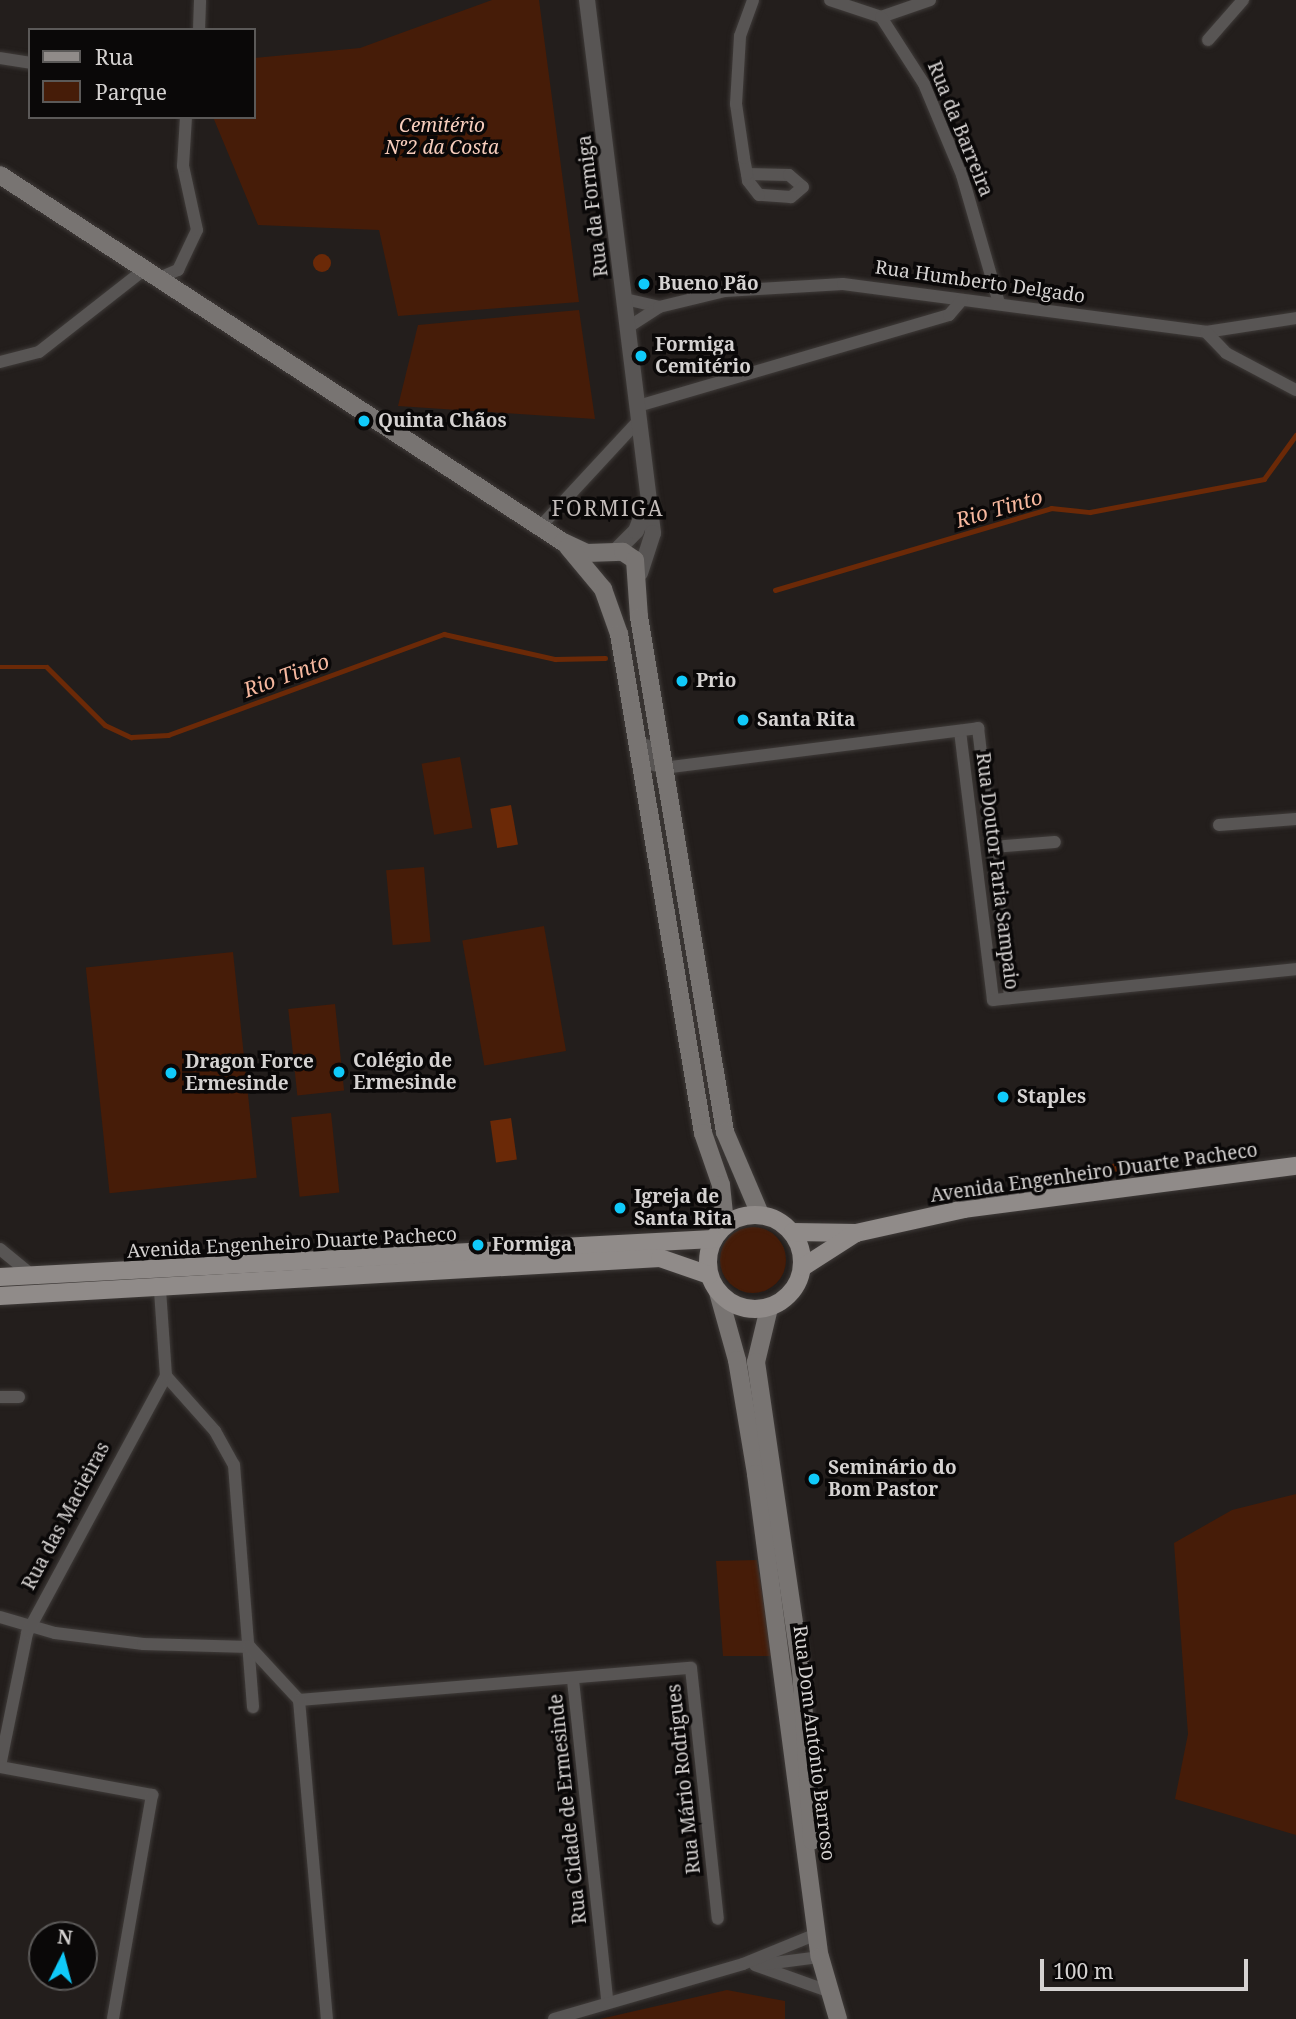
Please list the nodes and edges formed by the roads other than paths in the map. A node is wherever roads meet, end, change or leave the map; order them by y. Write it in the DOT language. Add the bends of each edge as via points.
graph roads {
  1 [pos="201,0"];
  2 [pos="587,0"];
  3 [pos="753,0"];
  4 [pos="830,0"];
  5 [pos="930,0"];
  6 [pos="1244,0"];
  7 [pos="881,17"];
  8 [pos="200,28"];
  9 [pos="1208,40"];
  10 [pos="0,58"];
  11 [pos="28,63"];
  12 [pos="186,119"];
  13 [pos="747,174"];
  14 [pos="0,175"];
  15 [pos="152,274"];
  16 [pos="625,299"];
  17 [pos="962,300"];
  18 [pos="999,303"];
  19 [pos="659,307"];
  20 [pos="1296,318"];
  21 [pos="630,326"];
  22 [pos="1206,332"];
  23 [pos="0,362"];
  24 [pos="1296,390"];
  25 [pos="638,413"];
  26 [pos="648,490"];
  27 [pos="540,527"];
  28 [pos="563,542"];
  29 [pos="612,552"];
  30 [pos="639,577"];
  31 [pos="600,586"];
  32 [pos="634,724"];
  33 [pos="960,731"];
  34 [pos="663,768"];
  35 [pos="650,817"];
  36 [pos="1296,819"];
  37 [pos="1219,825"];
  38 [pos="1055,842"];
  39 [pos="993,847"];
  40 [pos="1296,969"];
  41 [pos="1010,998"];
  42 [pos="1296,1166"];
  43 [pos="760,1214"];
  44 [pos="725,1224"];
  45 [pos="793,1232"];
  46 [pos="856,1233"];
  47 [pos="713,1239"];
  48 [pos="0,1249"];
  49 [pos="803,1267"];
  50 [pos="709,1275"];
  51 [pos="0,1277"];
  52 [pos="34,1277"];
  53 [pos="160,1290"];
  54 [pos="718,1292"];
  55 [pos="0,1296"];
  56 [pos="769,1308"];
  57 [pos="166,1377"];
  58 [pos="0,1397"];
  59 [pos="19,1397"];
  60 [pos="0,1617"];
  61 [pos="30,1627"];
  62 [pos="250,1647"];
  63 [pos="573,1680"];
  64 [pos="299,1700"];
  65 [pos="253,1707"];
  66 [pos="0,1766"];
  67 [pos="810,1879"];
  68 [pos="718,1919"];
  69 [pos="817,1934"];
  70 [pos="820,1957"];
  71 [pos="749,1964"];
  72 [pos="828,1991"];
  73 [pos="607,1999"];
  74 [pos="113,2019"];
  75 [pos="327,2019"];
  76 [pos="554,2019"];
  77 [pos="838,2019"];
  1 -- 8 [label="street"];
  2 -- 16 [label="street, Rua da Formiga"];
  3 -- 13 [label="street" via="740,36 736,104"];
  4 -- 7 [label="street"];
  5 -- 7 [label="street"];
  6 -- 9 [label="street"];
  7 -- 18 [label="street, Rua da Barreira" via="924,84 958,163"];
  10 -- 11 [label="street"];
  12 -- 15 [label="street" via="185,180 197,230 178,270"];
  14 -- 15 [label="main road"];
  15 -- 23 [label="street" via="39,352"];
  15 -- 27 [label="main road"];
  16 -- 19 [label="street, Rua Humberto Delgado"];
  16 -- 21 [label="street, Rua da Formiga"];
  17 -- 18 [label="street, Rua Humberto Delgado"];
  17 -- 19 [label="street, Rua Humberto Delgado" via="842,284 725,291"];
  17 -- 25 [label="street" via="949,315"];
  18 -- 22 [label="street, Rua Humberto Delgado"];
  19 -- 21 [label="street, Rua Humberto Delgado"];
  20 -- 22 [label="street, Rua Humberto Delgado"];
  21 -- 25 [label="street, Rua da Formiga"];
  22 -- 24 [label="street" via="1226,353"];
  25 -- 26 [label="street, Rua da Formiga"];
  25 -- 27 [label="street"];
  26 -- 29 [label="street, Rua da Formiga" via="636,531"];
  26 -- 30 [label="street, Rua da Formiga" via="653,533"];
  27 -- 28 [label="main road"];
  28 -- 29 [label="main road" via="587,553"];
  28 -- 31 [label="main road"];
  29 -- 30 [label="main road" via="630,555"];
  29 -- 31 [label="main road" via="598,562"];
  30 -- 31 [label="main road" via="623,594"];
  30 -- 34 [label="main road"];
  31 -- 32 [label="main road" via="619,634"];
  32 -- 34 [label="street" via="651,764"];
  32 -- 35 [label="main road"];
  33 -- 34 [label="street, Rua Doutor Faria Sampaio"];
  33 -- 39 [label="street, Rua Doutor Faria Sampaio" via="978,728"];
  33 -- 41 [label="street, Rua Doutor Faria Sampaio" via="993,1000"];
  34 -- 35 [label="street" via="653,775"];
  34 -- 43 [label="main road" via="724,1132"];
  35 -- 44 [label="main road"];
  36 -- 37 [label="street"];
  38 -- 39 [label="street, Rua Doutor Faria Sampaio"];
  39 -- 41 [label="street, Rua Doutor Faria Sampaio"];
  40 -- 41 [label="street, Rua Doutor Faria Sampaio"];
  42 -- 46 [label="main road, Avenida Engenheiro Duarte Pacheco" via="964,1209"];
  43 -- 44 [label="main road"];
  43 -- 45 [label="main road"];
  44 -- 47 [label="main road"];
  45 -- 46 [label="main road, Avenida Engenheiro Duarte Pacheco"];
  45 -- 49 [label="main road"];
  46 -- 49 [label="main road, Avenida Engenheiro Duarte Pacheco"];
  47 -- 50 [label="main road"];
  47 -- 52 [label="main road, Avenida Engenheiro Duarte Pacheco"];
  48 -- 52 [label="street"];
  49 -- 56 [label="main road" via="791,1292"];
  50 -- 53 [label="main road, Avenida Engenheiro Duarte Pacheco" via="660,1258"];
  50 -- 54 [label="main road"];
  51 -- 52 [label="main road, Avenida Engenheiro Duarte Pacheco"];
  53 -- 55 [label="main road, Avenida Engenheiro Duarte Pacheco"];
  53 -- 57 [label="street"];
  54 -- 56 [label="main road" via="750,1309"];
  54 -- 67 [label="main road, Rua Dom António Barroso" via="735,1350 756,1474"];
  56 -- 67 [label="main road, Rua Dom António Barroso" via="756,1362 772,1440 801,1669 813,1801"];
  57 -- 61 [label="street, Rua das Macieiras"];
  57 -- 62 [label="street" via="215,1432 234,1465"];
  58 -- 59 [label="street"];
  60 -- 61 [label="street"];
  61 -- 62 [label="street" via="143,1644"];
  61 -- 66 [label="street, Rua das Macieiras"];
  62 -- 64 [label="street"];
  62 -- 65 [label="street"];
  63 -- 64 [label="street, Rua Cidade de Ermesinde"];
  63 -- 68 [label="street, Rua Mário Rodrigues" via="691,1668"];
  63 -- 73 [label="street, Rua Cidade de Ermesinde"];
  64 -- 75 [label="street"];
  66 -- 74 [label="street" via="152,1795"];
  67 -- 69 [label="main road"];
  69 -- 70 [label="main road"];
  69 -- 71 [label="street"];
  70 -- 71 [label="street"];
  70 -- 72 [label="main road"];
  71 -- 72 [label="street"];
  71 -- 73 [label="street"];
  72 -- 77 [label="main road"];
  73 -- 76 [label="street"];
}
